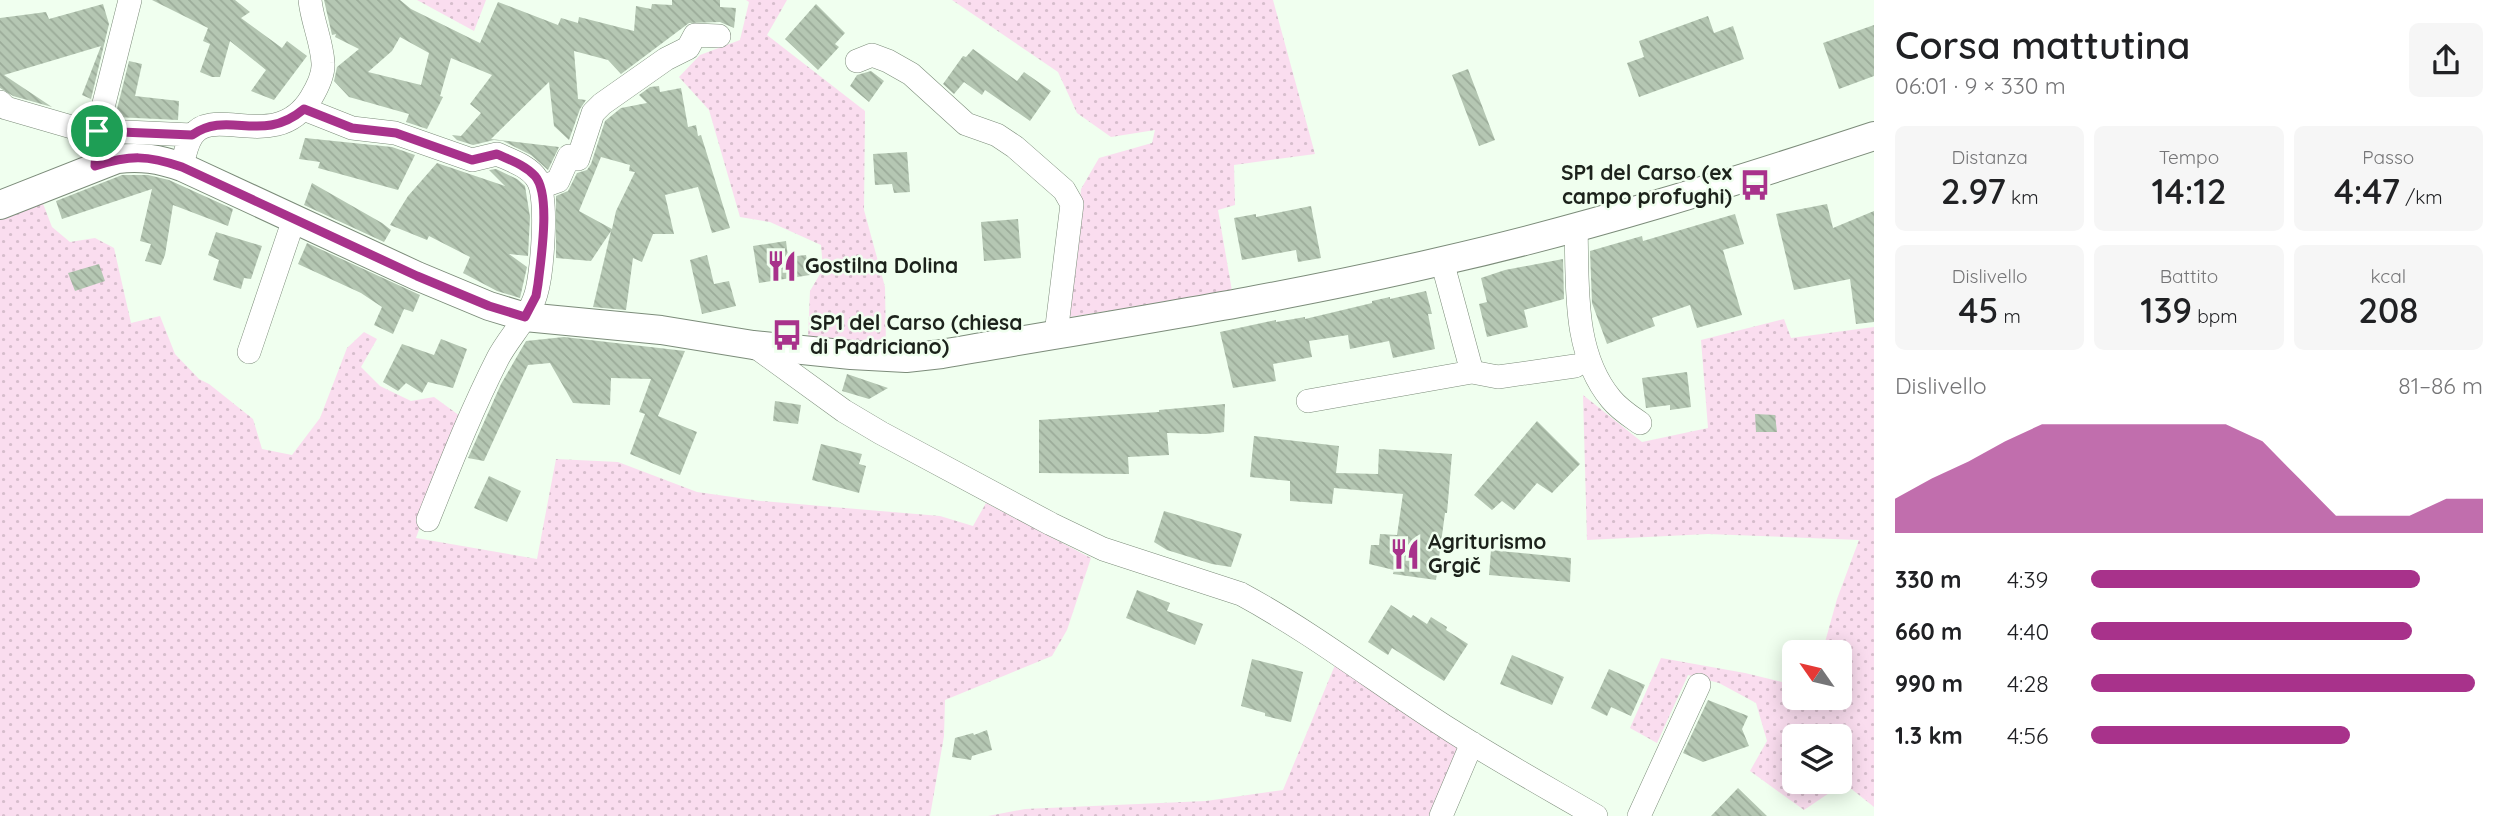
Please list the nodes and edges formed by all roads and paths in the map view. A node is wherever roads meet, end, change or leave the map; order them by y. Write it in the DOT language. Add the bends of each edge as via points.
graph roads {
  1 [pos="130,0"];
  2 [pos="310,0"];
  3 [pos="719,36"];
  4 [pos="856,61"];
  5 [pos="0,102"];
  6 [pos="304,109"];
  7 [pos="97,131"];
  8 [pos="192,135"];
  9 [pos="1874,136"];
  10 [pos="95,166"];
  11 [pos="182,167"];
  12 [pos="541,187"];
  13 [pos="0,205"];
  14 [pos="294,219"];
  15 [pos="1576,228"];
  16 [pos="1442,261"];
  17 [pos="525,317"];
  18 [pos="1056,334"];
  19 [pos="753,345"];
  20 [pos="249,352"];
  21 [pos="1574,366"];
  22 [pos="1472,372"];
  23 [pos="1308,401"];
  24 [pos="1640,423"];
  25 [pos="428,520"];
  26 [pos="1699,685"];
  27 [pos="1472,743"];
  28 [pos="1441,816"];
  29 [pos="1595,816"];
  30 [pos="1639,816"];
  1 -- 7 [label="street"];
  2 -- 6 [label="street" via="324,65"];
  3 -- 12 [label="street" via="695,35 688,48 602,104 593,113 578,159 569,156 558,181"];
  4 -- 18 [label="street" via="872,55 911,74 966,124 1015,147 1064,190 1072,204"];
  5 -- 7 [label="street" via="6,108"];
  6 -- 8 [label="street" via="289,121 269,127 221,124 203,127"];
  6 -- 12 [label="street" via="352,128 396,133 472,160 497,154 527,169"];
  7 -- 8 [label="street"];
  7 -- 10 [label="street"];
  8 -- 11 [label="street"];
  9 -- 15 [label="main road"];
  10 -- 11 [label="main road" via="136,156"];
  10 -- 13 [label="main road"];
  11 -- 14 [label="main road"];
  12 -- 17 [label="street" via="541,263 536,296"];
  14 -- 17 [label="main road" via="456,292"];
  14 -- 20 [label="street"];
  15 -- 16 [label="main road"];
  15 -- 24 [label="street" via="1582,338 1611,399"];
  16 -- 18 [label="main road"];
  16 -- 22 [label="street"];
  17 -- 19 [label="main road" via="661,330"];
  17 -- 25 [label="street" via="477,401"];
  18 -- 19 [label="main road" via="906,358"];
  19 -- 27 [label="street" via="862,422 976,486 1103,549 1254,601"];
  21 -- 22 [label="street" via="1498,377"];
  22 -- 23 [label="street"];
  26 -- 30 [label="street"];
  27 -- 28 [label="street"];
  27 -- 29 [label="street"];
}
